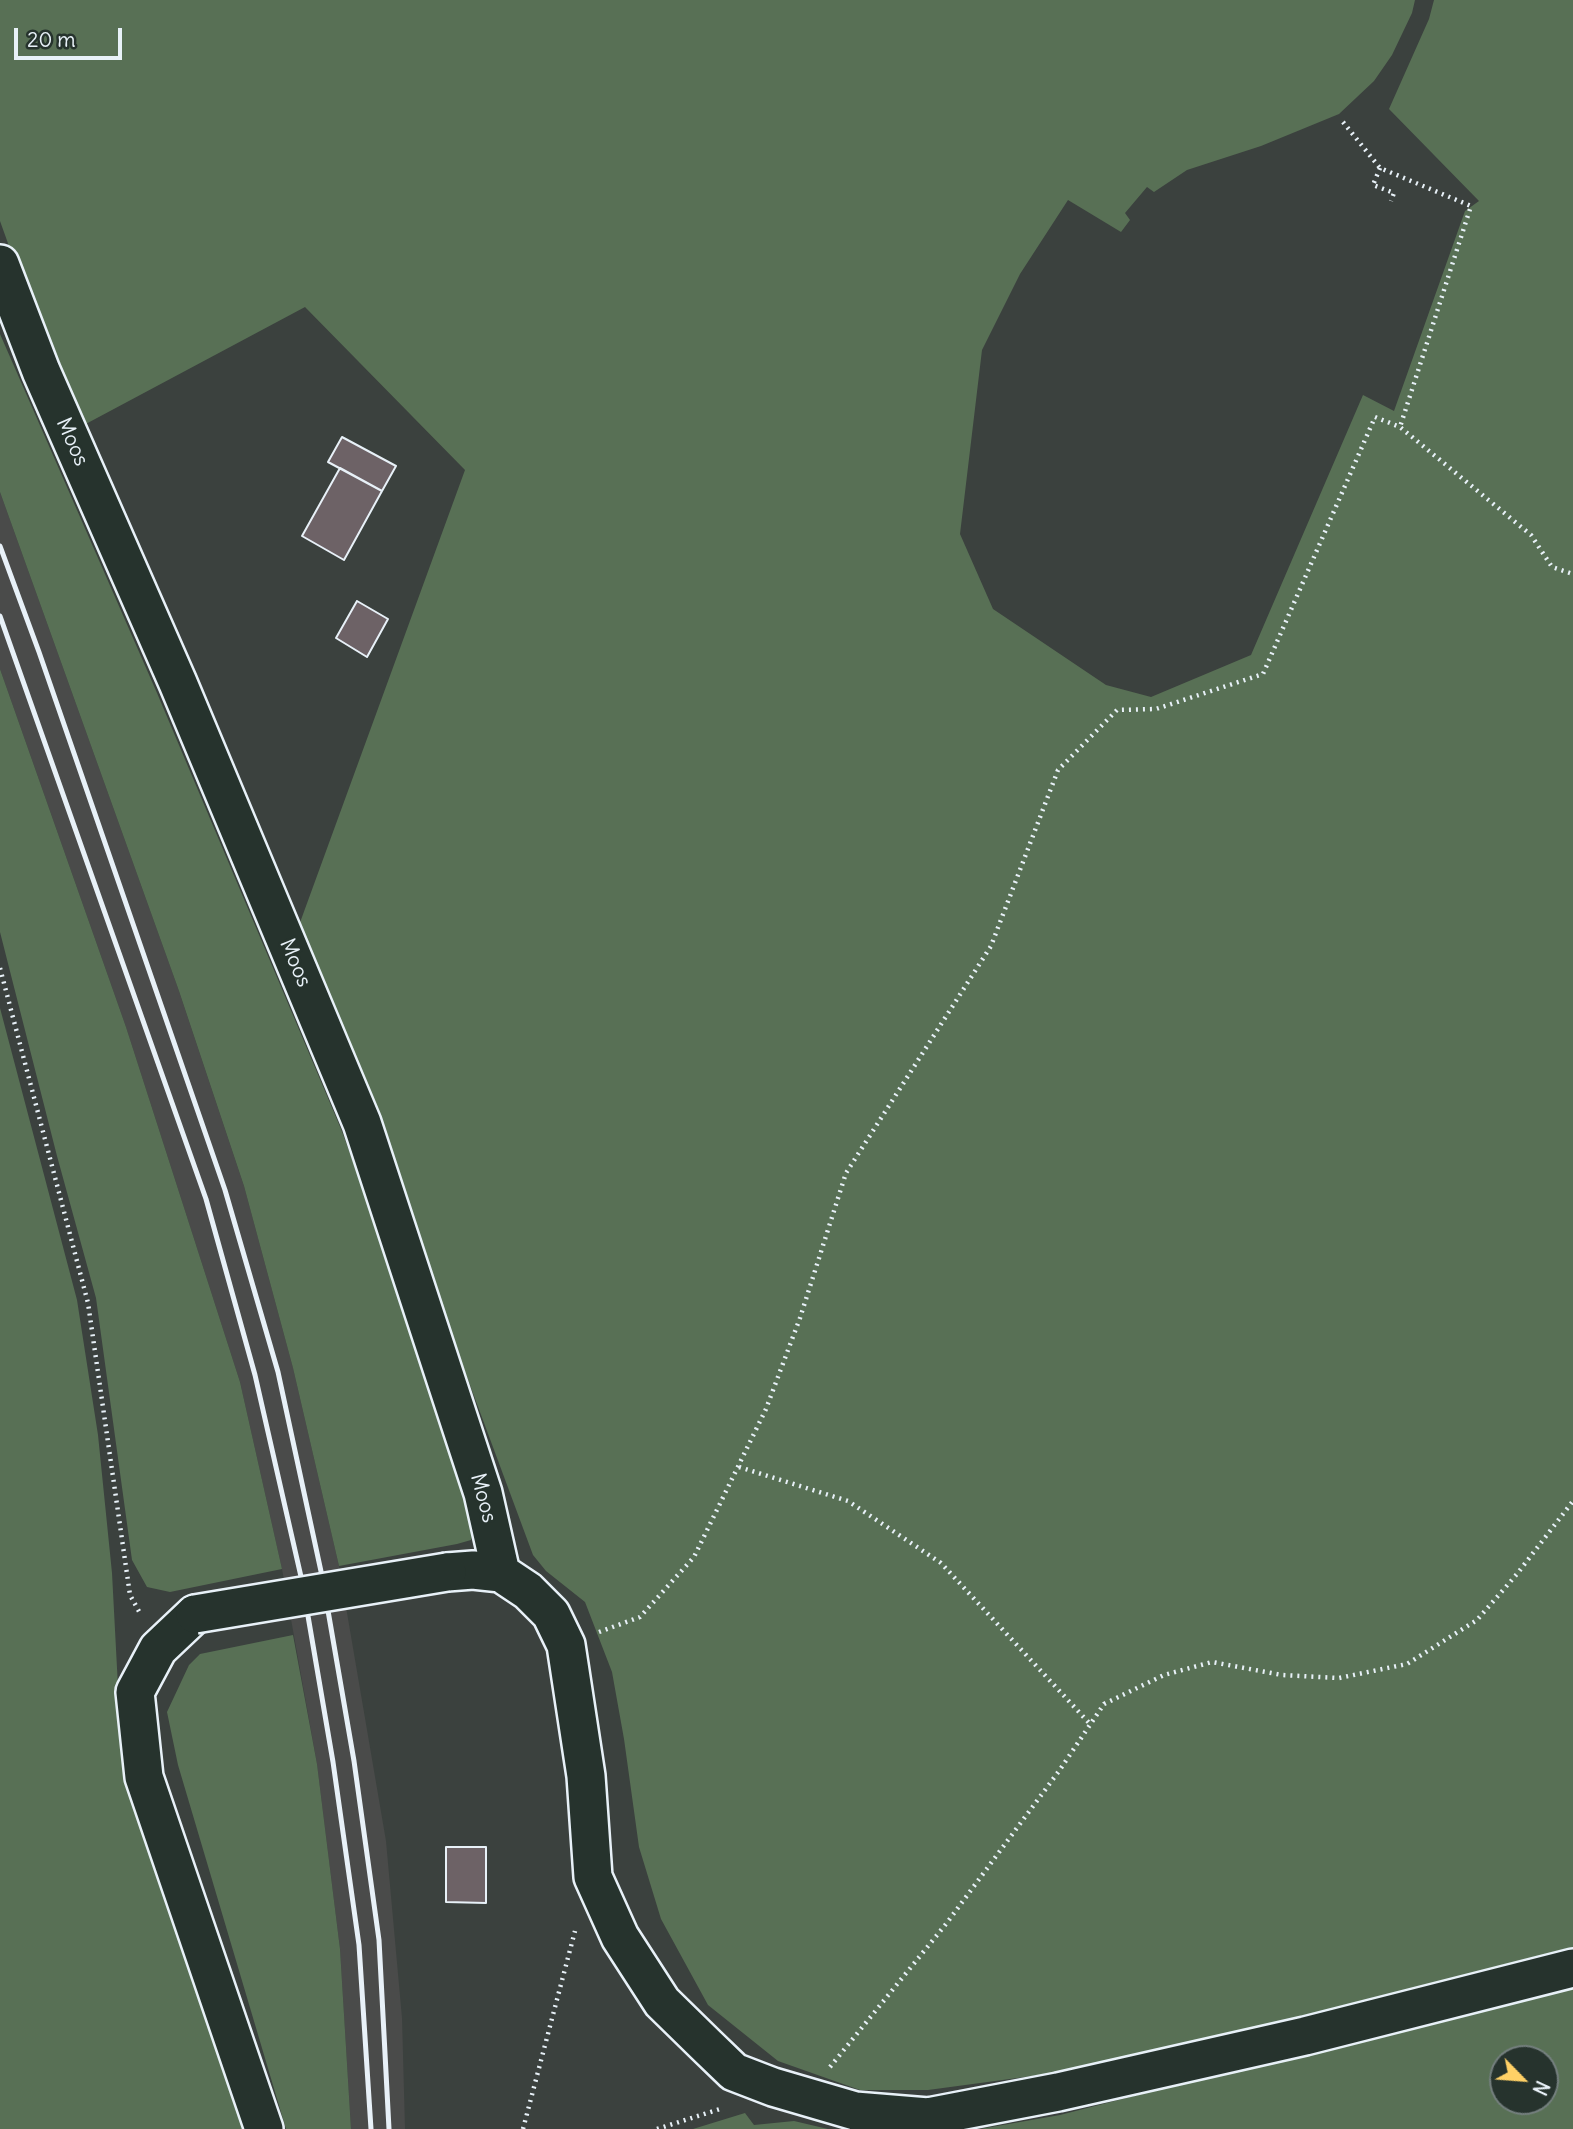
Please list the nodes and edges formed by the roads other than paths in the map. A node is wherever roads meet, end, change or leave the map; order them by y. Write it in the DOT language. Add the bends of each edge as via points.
graph roads {
  1 [pos="0,264"];
  2 [pos="501,1573"];
  3 [pos="1573,1968"];
  4 [pos="264,2129"];
  1 -- 2 [label="street, Moos" via="41,371 178,683 362,1123 483,1493"];
  2 -- 3 [label="street" via="551,1614 566,1645 586,1776 593,1877 620,1937 662,2002 734,2072 789,2093 855,2111 928,2118 1305,2036"];
  2 -- 4 [label="street, bridge" via="447,1572 195,1614 158,1649 135,1692 144,1777"];
}
